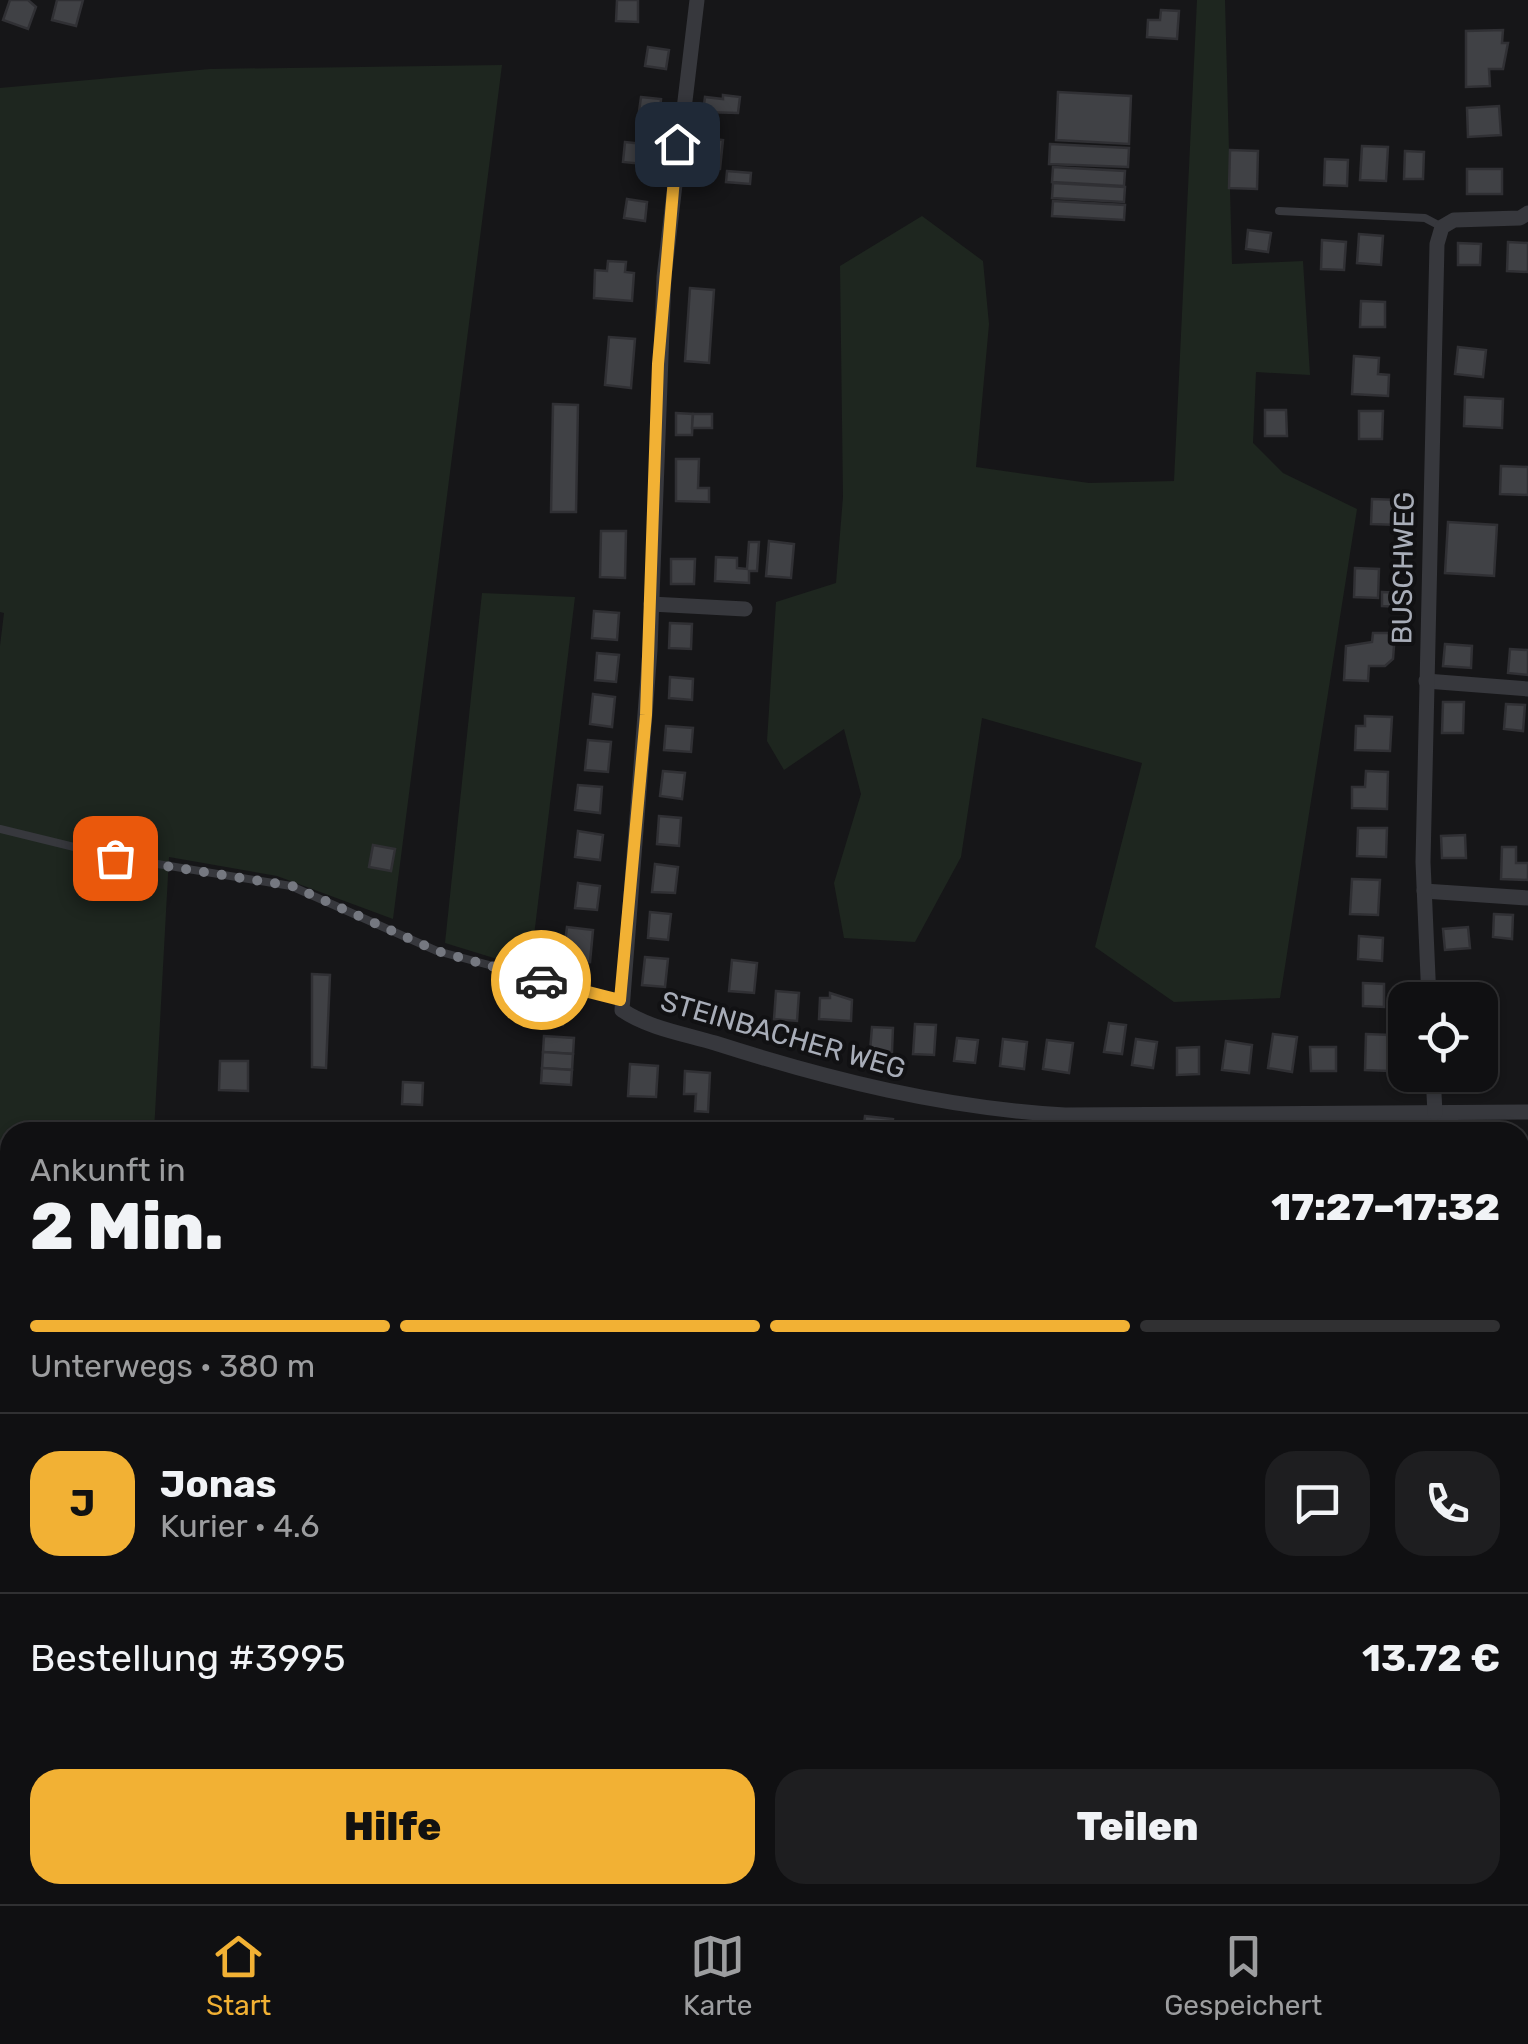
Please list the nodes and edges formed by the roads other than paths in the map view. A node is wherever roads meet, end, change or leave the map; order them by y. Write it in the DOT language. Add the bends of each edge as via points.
graph roads {
  1 [pos="697,0"];
  2 [pos="1279,211"];
  3 [pos="1528,213"];
  4 [pos="1442,227"];
  5 [pos="651,604"];
  6 [pos="745,608"];
  7 [pos="1426,681"];
  8 [pos="1528,689"];
  9 [pos="0,829"];
  10 [pos="1424,892"];
  11 [pos="1528,898"];
  12 [pos="1427,982"];
  13 [pos="620,1000"];
  14 [pos="1434,1092"];
  15 [pos="1528,1112"];
  16 [pos="1436,1113"];
  1 -- 5 [label="street" via="664,277"];
  2 -- 4 [label="lane" via="1425,218"];
  3 -- 4 [label="street"];
  4 -- 7 [label="street, BUSCHWEG" via="1436,244"];
  5 -- 6 [label="street"];
  5 -- 13 [label="street"];
  7 -- 8 [label="street"];
  7 -- 10 [label="street, BUSCHWEG"];
  9 -- 13 [label="lane, STEINBACHER WEG" via="115,858 292,886 437,951"];
  10 -- 11 [label="street"];
  10 -- 12 [label="street, BUSCHWEG"];
  13 -- 16 [label="street, STEINBACHER WEG" via="631,1016 728,1047 908,1098 990,1111"];
  14 -- 16 [label="street"];
  15 -- 16 [label="street, STEINBACHER WEG"];
}
